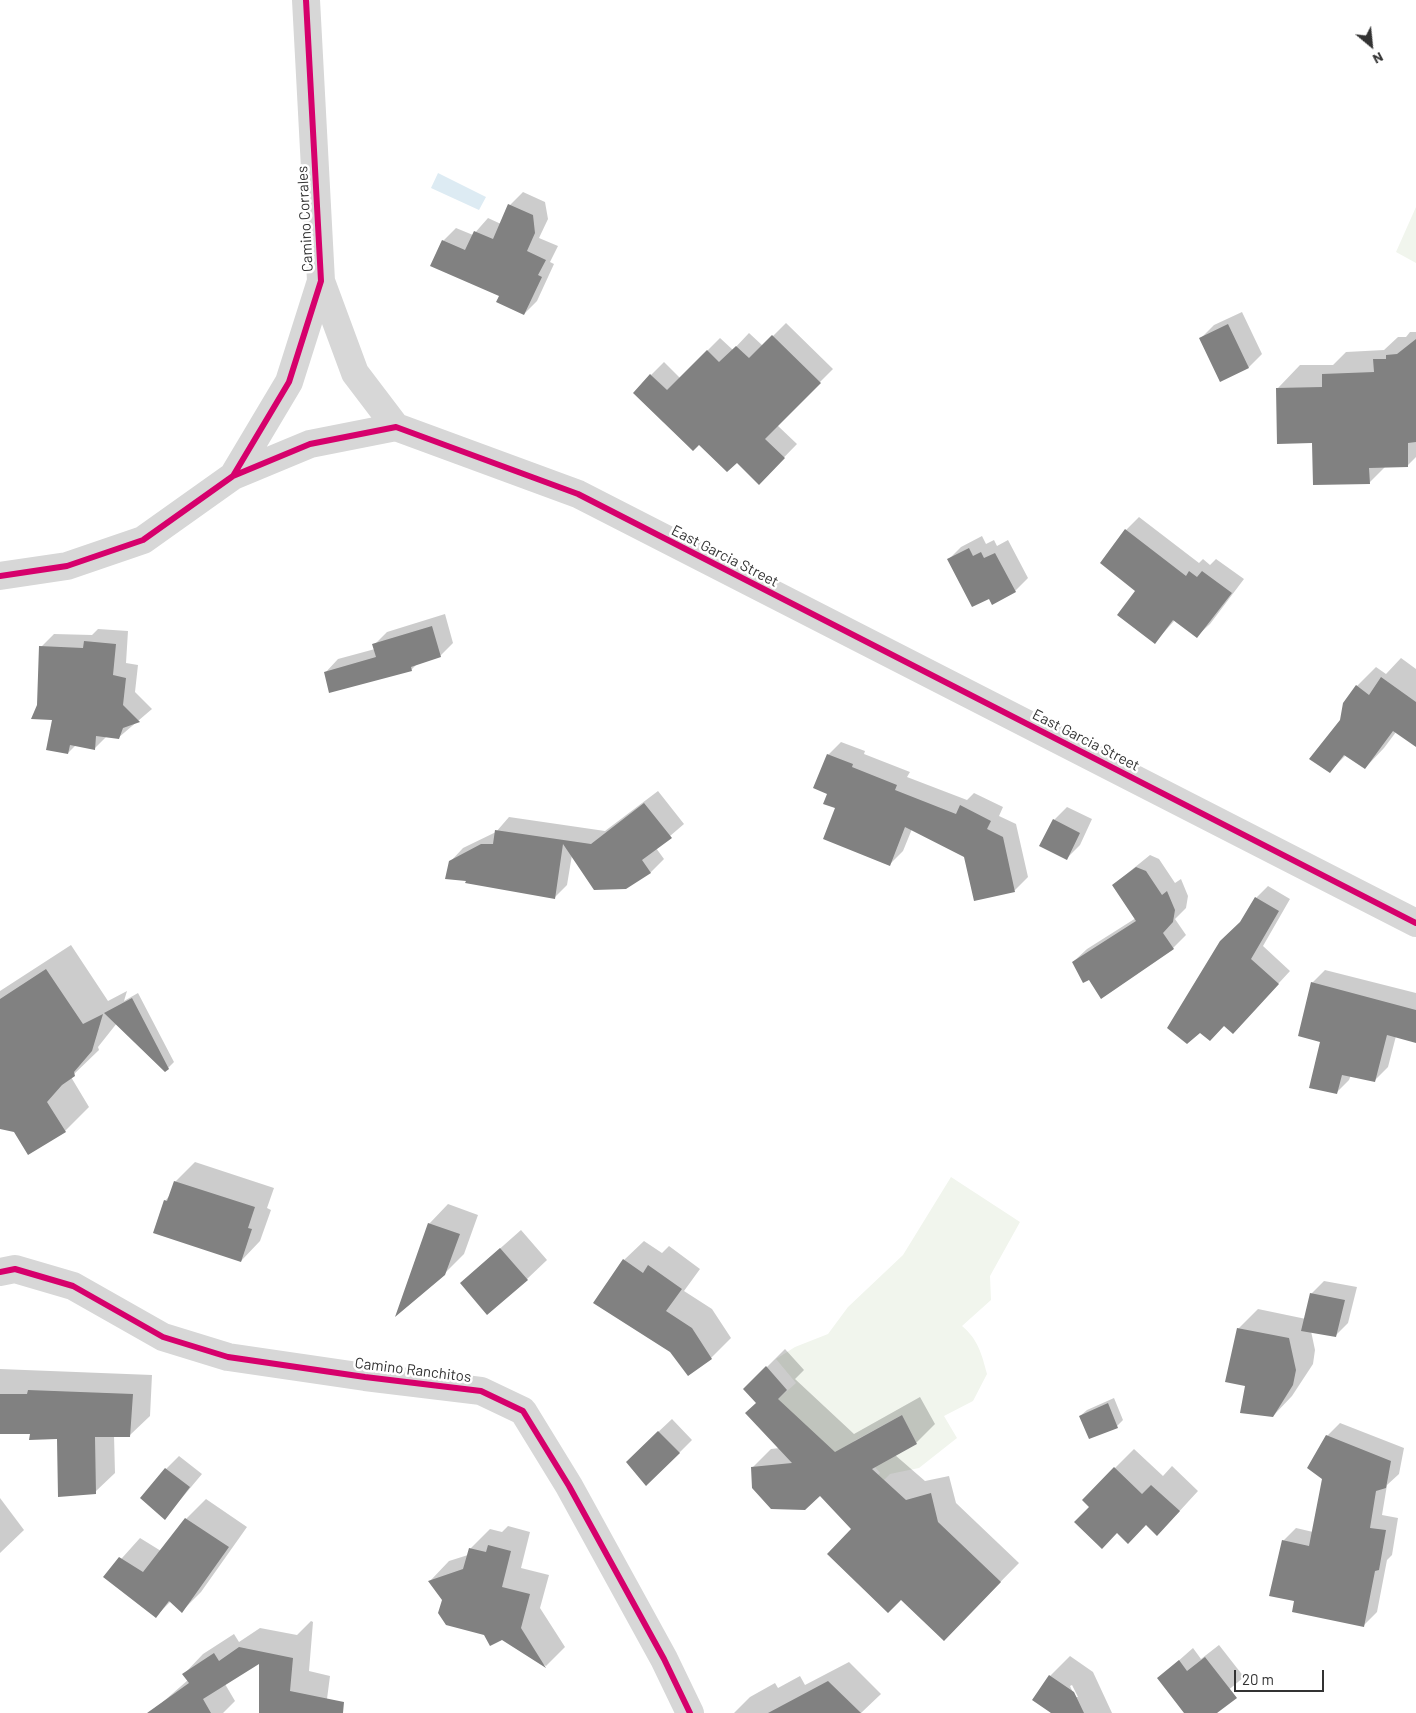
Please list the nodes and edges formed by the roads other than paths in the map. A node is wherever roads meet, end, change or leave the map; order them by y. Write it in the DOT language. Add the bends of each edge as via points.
graph roads {
  1 [pos="306,0"];
  2 [pos="321,281"];
  3 [pos="396,427"];
  4 [pos="233,476"];
  5 [pos="0,576"];
  6 [pos="1416,923"];
  7 [pos="0,1272"];
  8 [pos="690,1713"];
  1 -- 2 [label="street, Camino Corrales"];
  2 -- 3 [label="street, Camino Corrales" via="355,374"];
  2 -- 4 [label="street, Camino Corrales" via="289,382"];
  3 -- 4 [label="street" via="310,444"];
  3 -- 6 [label="street, East Garcia Street" via="578,494"];
  4 -- 5 [label="street" via="143,540 67,566"];
  7 -- 8 [label="street, Camino Ranchitos" via="14,1269 73,1286 163,1337 228,1357 480,1391 523,1411 569,1486"];
}
